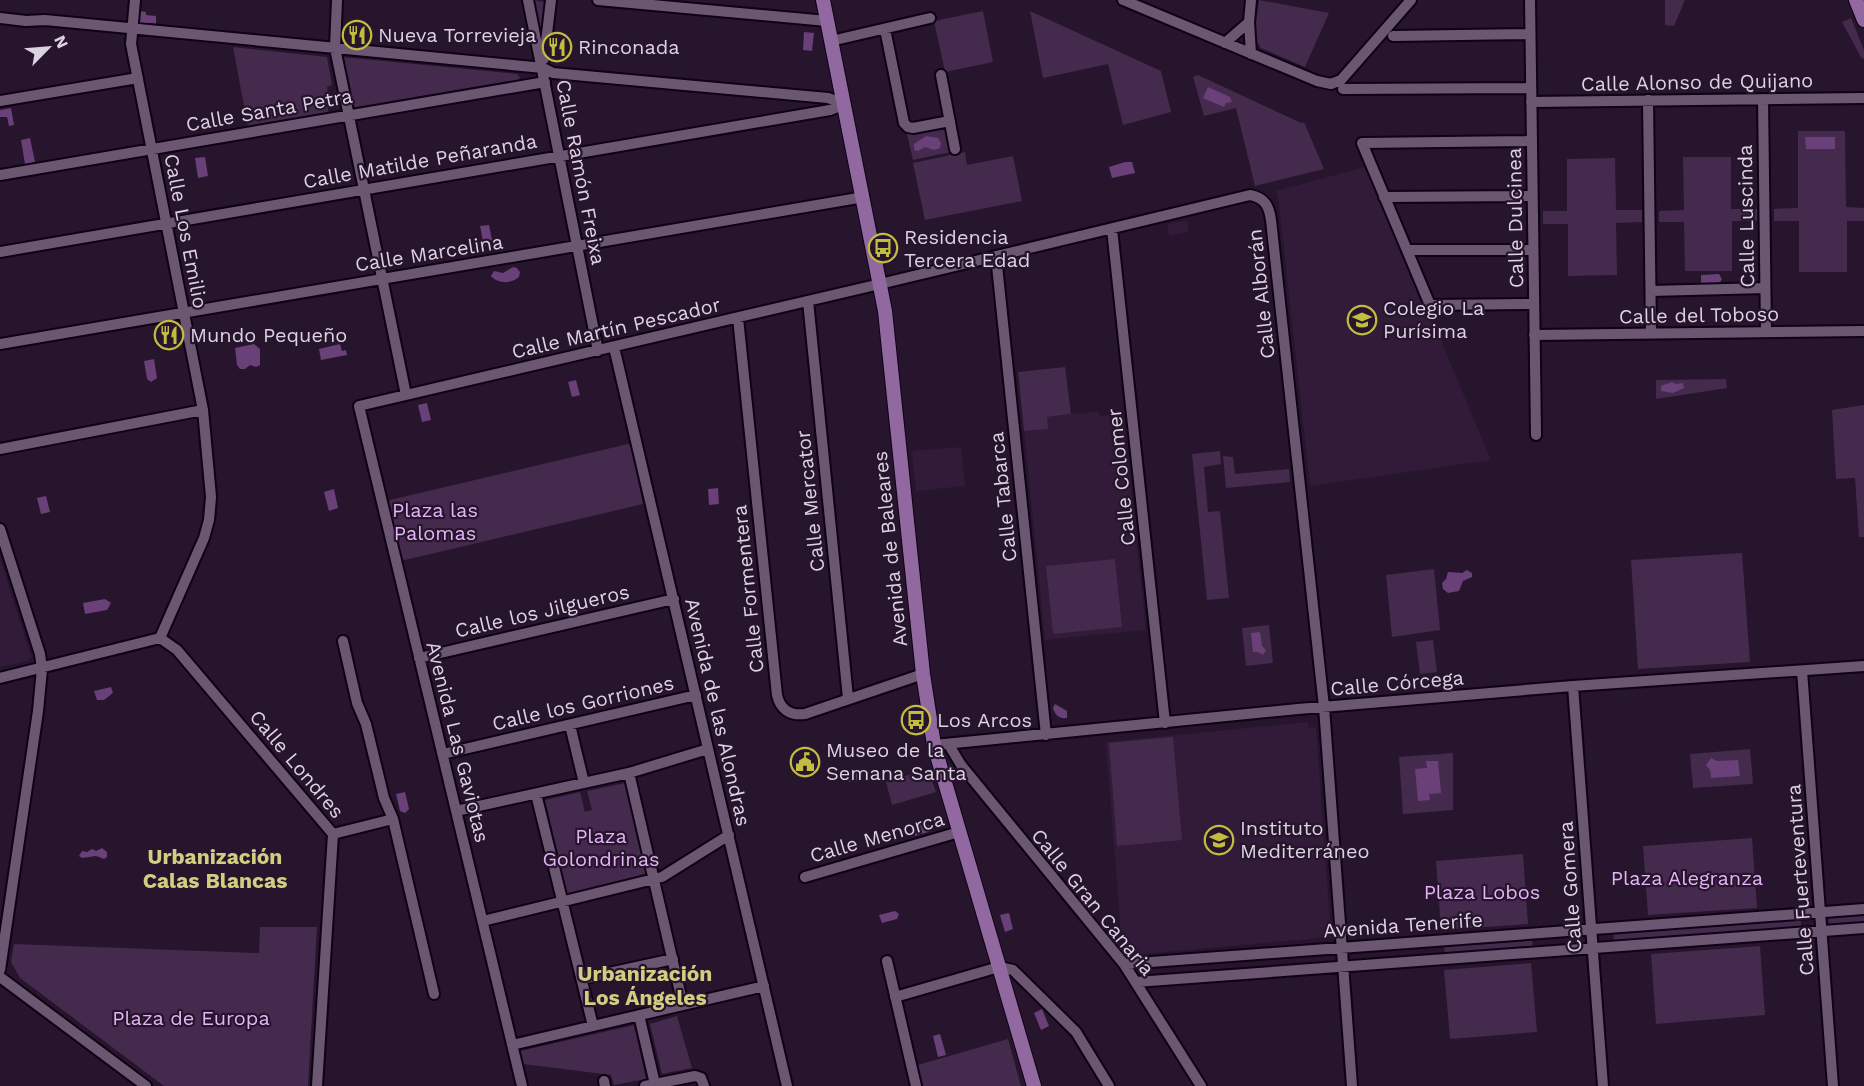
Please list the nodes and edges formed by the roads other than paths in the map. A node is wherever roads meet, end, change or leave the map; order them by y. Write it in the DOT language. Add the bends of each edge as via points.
graph roads {
  1 [pos="135,0"];
  2 [pos="337,0"];
  3 [pos="528,0"];
  4 [pos="551,0"];
  5 [pos="598,0"];
  6 [pos="823,0"];
  7 [pos="1123,0"];
  8 [pos="1251,0"];
  9 [pos="1411,0"];
  10 [pos="1530,0"];
  11 [pos="1856,0"];
  12 [pos="0,18"];
  13 [pos="930,18"];
  14 [pos="26,21"];
  15 [pos="827,21"];
  16 [pos="1864,21"];
  17 [pos="1249,22"];
  18 [pos="0,25"];
  19 [pos="132,28"];
  20 [pos="885,28"];
  21 [pos="1530,34"];
  22 [pos="1393,36"];
  23 [pos="831,40"];
  24 [pos="1225,43"];
  25 [pos="335,48"];
  26 [pos="1251,54"];
  27 [pos="543,69"];
  28 [pos="941,75"];
  29 [pos="138,78"];
  30 [pos="545,82"];
  31 [pos="1531,88"];
  32 [pos="1342,90"];
  33 [pos="1864,98"];
  34 [pos="1763,99"];
  35 [pos="1648,100"];
  36 [pos="0,101"];
  37 [pos="1531,102"];
  38 [pos="844,104"];
  39 [pos="348,115"];
  40 [pos="950,121"];
  41 [pos="1532,141"];
  42 [pos="955,148"];
  43 [pos="152,149"];
  44 [pos="560,155"];
  45 [pos="0,175"];
  46 [pos="364,190"];
  47 [pos="1533,196"];
  48 [pos="864,197"];
  49 [pos="1384,197"];
  50 [pos="166,224"];
  51 [pos="1112,229"];
  52 [pos="578,247"];
  53 [pos="1407,250"];
  54 [pos="1533,250"];
  55 [pos="0,252"];
  56 [pos="996,256"];
  57 [pos="382,278"];
  58 [pos="880,284"];
  59 [pos="1765,288"];
  60 [pos="1651,291"];
  61 [pos="808,301"];
  62 [pos="1534,304"];
  63 [pos="183,313"];
  64 [pos="738,318"];
  65 [pos="1864,331"];
  66 [pos="1766,332"];
  67 [pos="1652,333"];
  68 [pos="1534,335"];
  69 [pos="0,344"];
  70 [pos="615,347"];
  71 [pos="598,351"];
  72 [pos="406,395"];
  73 [pos="359,406"];
  74 [pos="202,410"];
  75 [pos="1536,435"];
  76 [pos="0,449"];
  77 [pos="0,529"];
  78 [pos="674,599"];
  79 [pos="160,639"];
  80 [pos="343,641"];
  81 [pos="419,658"];
  82 [pos="1864,666"];
  83 [pos="42,669"];
  84 [pos="1802,671"];
  85 [pos="922,674"];
  86 [pos="0,678"];
  87 [pos="1573,686"];
  88 [pos="696,694"];
  89 [pos="848,698"];
  90 [pos="1324,707"];
  91 [pos="1165,723"];
  92 [pos="570,724"];
  93 [pos="1046,735"];
  94 [pos="934,745"];
  95 [pos="950,745"];
  96 [pos="708,749"];
  97 [pos="442,754"];
  98 [pos="629,773"];
  99 [pos="584,783"];
  100 [pos="536,794"];
  101 [pos="456,811"];
  102 [pos="393,819"];
  103 [pos="959,832"];
  104 [pos="333,834"];
  105 [pos="729,835"];
  106 [pos="805,877"];
  107 [pos="654,879"];
  108 [pos="562,901"];
  109 [pos="1864,909"];
  110 [pos="1820,912"];
  111 [pos="483,921"];
  112 [pos="1864,928"];
  113 [pos="1591,929"];
  114 [pos="1821,931"];
  115 [pos="1342,948"];
  116 [pos="1592,948"];
  117 [pos="673,959"];
  118 [pos="887,962"];
  119 [pos="1124,964"];
  120 [pos="999,967"];
  121 [pos="1343,967"];
  122 [pos="0,970"];
  123 [pos="0,977"];
  124 [pos="582,979"];
  125 [pos="1136,982"];
  126 [pos="764,986"];
  127 [pos="434,994"];
  128 [pos="895,997"];
  129 [pos="683,1005"];
  130 [pos="639,1015"];
  131 [pos="593,1026"];
  132 [pos="512,1045"];
  133 [pos="650,1085"];
  134 [pos="146,1086"];
  135 [pos="317,1086"];
  136 [pos="522,1086"];
  137 [pos="704,1086"];
  138 [pos="787,1086"];
  139 [pos="916,1086"];
  140 [pos="1034,1086"];
  141 [pos="1109,1086"];
  142 [pos="1202,1086"];
  143 [pos="1352,1086"];
  144 [pos="1603,1086"];
  145 [pos="1833,1086"];
  1 -- 19 [label="street, Calle Los Emilio"];
  2 -- 25 [label="street"];
  3 -- 27 [label="street, Calle Ramón Freixa"];
  4 -- 27 [label="street"];
  5 -- 15 [label="street"];
  6 -- 15 [label="main road, Avenida de Baleares"];
  7 -- 24 [label="street"];
  8 -- 17 [label="street"];
  9 -- 26 [label="street" via="1336,82 1324,84"];
  10 -- 21 [label="street, Calle Dulcinea"];
  11 -- 16 [label="main road"];
  12 -- 14 [label="street"];
  13 -- 20 [label="street"];
  14 -- 18 [label="street"];
  14 -- 19 [label="street"];
  15 -- 23 [label="main road, Avenida de Baleares"];
  17 -- 24 [label="street"];
  17 -- 26 [label="street"];
  19 -- 25 [label="street"];
  19 -- 29 [label="street, Calle Los Emilio"];
  20 -- 23 [label="street"];
  20 -- 40 [label="street" via="905,126"];
  21 -- 22 [label="street"];
  21 -- 31 [label="street, Calle Dulcinea"];
  23 -- 38 [label="main road, Avenida de Baleares"];
  24 -- 26 [label="street"];
  25 -- 27 [label="street"];
  25 -- 39 [label="street"];
  27 -- 30 [label="street, Calle Ramón Freixa"];
  27 -- 38 [label="street" via="828,98"];
  28 -- 40 [label="street"];
  29 -- 36 [label="street"];
  29 -- 43 [label="street, Calle Los Emilio"];
  30 -- 39 [label="street, Calle Santa Petra"];
  30 -- 44 [label="street, Calle Ramón Freixa"];
  31 -- 32 [label="street"];
  31 -- 37 [label="street, Calle Dulcinea"];
  33 -- 34 [label="street, Calle Alonso de Quijano"];
  34 -- 35 [label="street, Calle Alonso de Quijano"];
  34 -- 59 [label="street, Calle Luscinda"];
  35 -- 37 [label="street, Calle Alonso de Quijano"];
  35 -- 60 [label="street"];
  37 -- 41 [label="street, Calle Dulcinea"];
  38 -- 44 [label="street, Calle Matilde Peñaranda" via="830,110"];
  38 -- 48 [label="main road, Avenida de Baleares"];
  39 -- 43 [label="street, Calle Santa Petra"];
  39 -- 46 [label="street"];
  40 -- 42 [label="street"];
  41 -- 47 [label="street, Calle Dulcinea"];
  41 -- 49 [label="street" via="1362,143"];
  43 -- 45 [label="street, Calle Santa Petra"];
  43 -- 50 [label="street, Calle Los Emilio"];
  44 -- 46 [label="street, Calle Matilde Peñaranda"];
  44 -- 52 [label="street, Calle Ramón Freixa"];
  46 -- 50 [label="street, Calle Matilde Peñaranda"];
  46 -- 57 [label="street"];
  47 -- 49 [label="street"];
  47 -- 54 [label="street, Calle Dulcinea"];
  48 -- 52 [label="street, Calle Marcelina"];
  48 -- 58 [label="main road, Avenida de Baleares"];
  49 -- 53 [label="street"];
  50 -- 55 [label="street, Calle Matilde Peñaranda"];
  50 -- 63 [label="street, Calle Los Emilio"];
  51 -- 56 [label="street, Calle Alborán"];
  51 -- 90 [label="street, Calle Alborán" via="1250,195 1262,200 1269,210"];
  51 -- 91 [label="street, Calle Colomer"];
  52 -- 57 [label="street, Calle Marcelina"];
  52 -- 71 [label="street, Calle Ramón Freixa"];
  53 -- 54 [label="street"];
  53 -- 62 [label="street" via="1430,305"];
  54 -- 62 [label="street, Calle Dulcinea"];
  56 -- 58 [label="street, Calle Alborán"];
  56 -- 93 [label="street, Calle Tabarca"];
  57 -- 63 [label="street, Calle Marcelina"];
  57 -- 72 [label="street"];
  58 -- 61 [label="street, Calle Martín Pescador"];
  58 -- 85 [label="main road, Avenida de Baleares"];
  59 -- 60 [label="street"];
  59 -- 66 [label="street, Calle Luscinda"];
  60 -- 67 [label="street"];
  61 -- 64 [label="street, Calle Martín Pescador"];
  61 -- 89 [label="street, Calle Mercator"];
  62 -- 68 [label="street, Calle Dulcinea"];
  63 -- 69 [label="street, Calle Marcelina"];
  63 -- 74 [label="street, Calle Los Emilio"];
  64 -- 70 [label="street, Calle Martín Pescador"];
  64 -- 89 [label="street, Calle Formentera" via="778,700 784,709 799,715"];
  65 -- 66 [label="street, Calle del Toboso"];
  66 -- 67 [label="street, Calle del Toboso"];
  67 -- 68 [label="street, Calle del Toboso"];
  68 -- 75 [label="street, Calle Dulcinea"];
  70 -- 71 [label="street, Calle Martín Pescador"];
  70 -- 78 [label="street, Avenida de las Alondras"];
  71 -- 72 [label="street, Calle Martín Pescador"];
  72 -- 73 [label="street, Calle Martín Pescador"];
  73 -- 81 [label="street, Avenida Las Gaviotas"];
  74 -- 76 [label="street"];
  74 -- 79 [label="street, Calle Los Emilio" via="211,497 209,520"];
  77 -- 83 [label="street"];
  78 -- 81 [label="street, Calle los Jilgueros"];
  78 -- 88 [label="street, Avenida de las Alondras"];
  79 -- 83 [label="street"];
  79 -- 104 [label="street, Calle Londres" via="177,650"];
  80 -- 102 [label="street" via="357,704"];
  81 -- 97 [label="street, Avenida Las Gaviotas"];
  82 -- 84 [label="street, Calle Córcega"];
  83 -- 86 [label="street"];
  83 -- 122 [label="street"];
  84 -- 87 [label="street, Calle Córcega"];
  84 -- 110 [label="street, Calle Fuerteventura"];
  85 -- 89 [label="street, Calle Formentera"];
  85 -- 94 [label="main road, Avenida de Baleares"];
  87 -- 90 [label="street, Calle Córcega"];
  87 -- 113 [label="street, Calle Gomera"];
  88 -- 92 [label="street, Calle los Gorriones"];
  88 -- 96 [label="street, Avenida de las Alondras"];
  90 -- 91 [label="street, Calle Córcega"];
  90 -- 115 [label="street, Calle Alborán"];
  91 -- 93 [label="street, Calle Córcega"];
  92 -- 97 [label="street, Calle los Gorriones"];
  92 -- 99 [label="street"];
  93 -- 95 [label="street, Calle Córcega"];
  94 -- 95 [label="street, Calle Córcega"];
  94 -- 103 [label="main road, Avenida de Baleares"];
  95 -- 119 [label="street, Calle Gran Canaria" via="961,765"];
  96 -- 98 [label="street"];
  96 -- 105 [label="street, Avenida de las Alondras"];
  97 -- 101 [label="street, Avenida Las Gaviotas"];
  98 -- 99 [label="street"];
  98 -- 107 [label="street"];
  99 -- 100 [label="street"];
  100 -- 101 [label="street"];
  100 -- 108 [label="street"];
  101 -- 111 [label="street, Avenida Las Gaviotas"];
  102 -- 104 [label="street"];
  102 -- 127 [label="street"];
  103 -- 106 [label="street, Calle Menorca"];
  103 -- 120 [label="main road, Avenida de Baleares"];
  104 -- 135 [label="street, Calle Londres"];
  105 -- 107 [label="street"];
  105 -- 126 [label="street, Avenida de las Alondras"];
  107 -- 108 [label="street"];
  107 -- 117 [label="street"];
  108 -- 111 [label="street"];
  108 -- 124 [label="street"];
  109 -- 110 [label="street, Avenida Tenerife"];
  110 -- 113 [label="street, Avenida Tenerife"];
  110 -- 114 [label="street, Calle Fuerteventura"];
  111 -- 132 [label="street, Avenida Las Gaviotas"];
  112 -- 114 [label="street, Avenida Tenerife"];
  113 -- 115 [label="street, Avenida Tenerife"];
  113 -- 116 [label="street, Calle Gomera"];
  114 -- 116 [label="street, Avenida Tenerife"];
  114 -- 145 [label="street, Calle Fuerteventura"];
  115 -- 119 [label="street, Avenida Tenerife"];
  115 -- 121 [label="street, Calle Alborán"];
  116 -- 121 [label="street, Avenida Tenerife"];
  116 -- 144 [label="street, Calle Gomera"];
  117 -- 124 [label="street"];
  117 -- 129 [label="street"];
  118 -- 128 [label="street"];
  119 -- 125 [label="street, Calle Gran Canaria"];
  120 -- 128 [label="street"];
  120 -- 140 [label="main road, Avenida de Baleares"];
  120 -- 141 [label="street" via="1020,975 1070,1026"];
  121 -- 125 [label="street, Avenida Tenerife"];
  121 -- 143 [label="street, Calle Alborán"];
  123 -- 134 [label="street"];
  124 -- 131 [label="street"];
  125 -- 142 [label="street, Calle Gran Canaria"];
  126 -- 129 [label="street"];
  126 -- 138 [label="street, Avenida de las Alondras"];
  128 -- 139 [label="street"];
  129 -- 130 [label="street"];
  130 -- 131 [label="street"];
  130 -- 133 [label="street"];
  131 -- 132 [label="street"];
  132 -- 136 [label="street, Avenida Las Gaviotas"];
  133 -- 137 [label="street" via="695,1076"];
}
